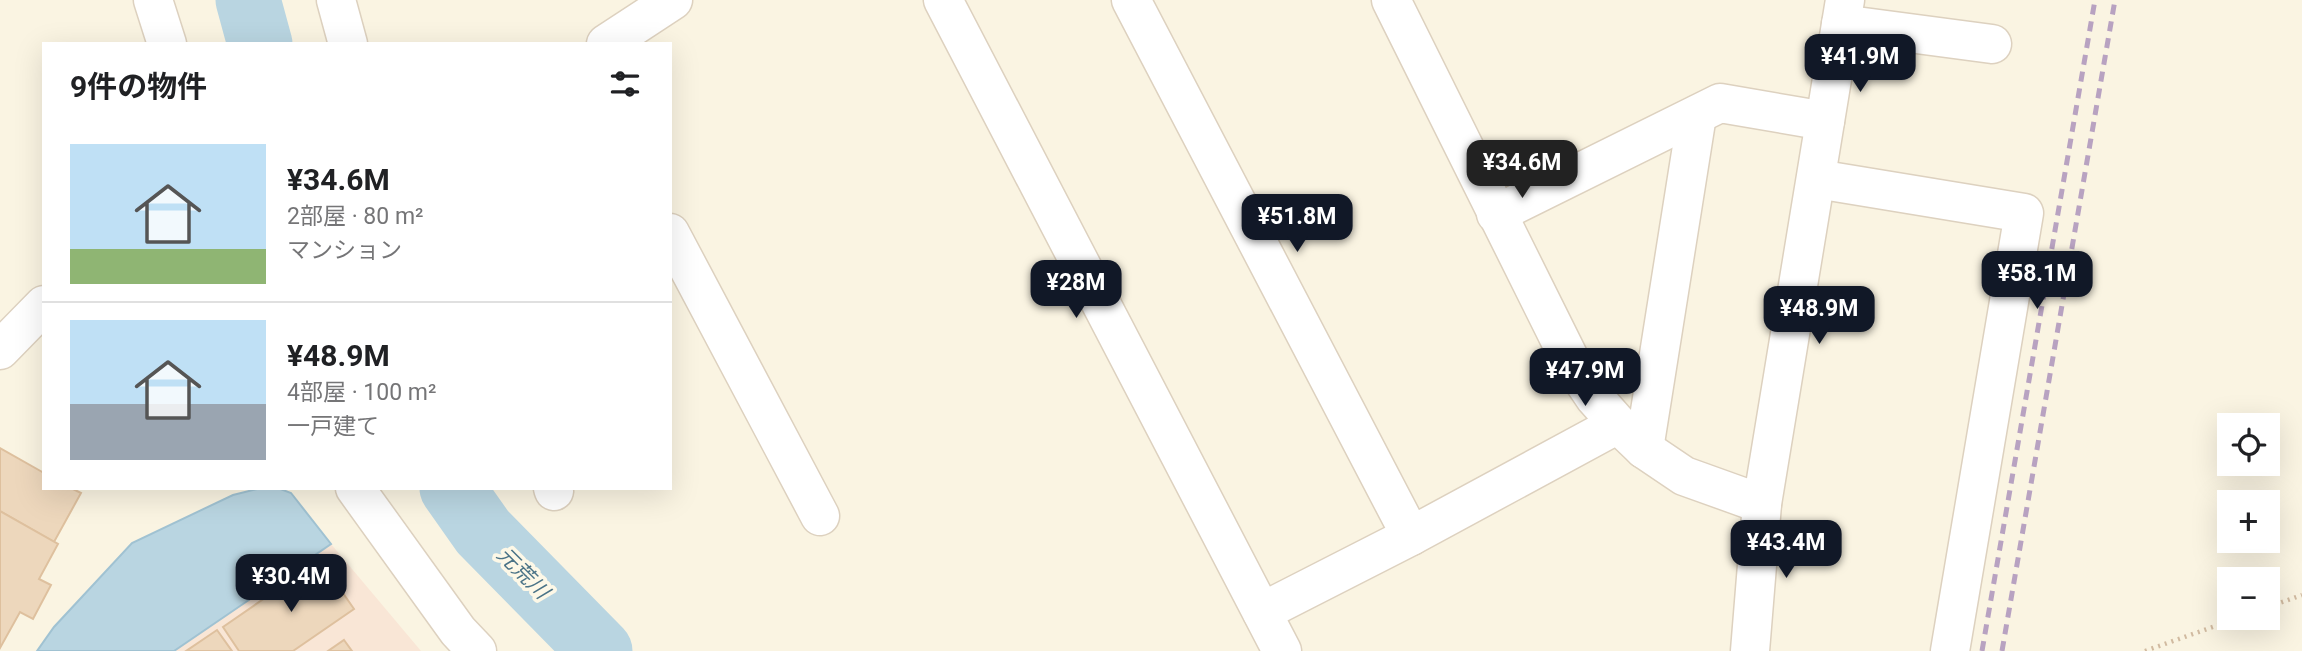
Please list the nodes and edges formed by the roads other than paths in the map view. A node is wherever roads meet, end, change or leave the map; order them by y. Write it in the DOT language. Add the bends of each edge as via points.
graph roads {
  1 [pos="153,0"];
  2 [pos="336,0"];
  3 [pos="673,0"];
  4 [pos="943,0"];
  5 [pos="1131,0"];
  6 [pos="1391,0"];
  7 [pos="1843,12"];
  8 [pos="166,42"];
  9 [pos="347,42"];
  10 [pos="609,42"];
  11 [pos="1992,44"];
  12 [pos="1697,114"];
  13 [pos="1825,121"];
  14 [pos="1817,179"];
  15 [pos="1496,214"];
  16 [pos="673,247"];
  17 [pos="42,307"];
  18 [pos="0,350"];
  19 [pos="1631,436"];
  20 [pos="356,490"];
  21 [pos="1762,504"];
  22 [pos="820,516"];
  23 [pos="1411,536"];
  24 [pos="1262,612"];
  25 [pos="477,651"];
  26 [pos="1283,651"];
  27 [pos="1750,651"];
  28 [pos="1950,651"];
  1 -- 8 [label="street"];
  2 -- 9 [label="street"];
  3 -- 10 [label="street"];
  4 -- 24 [label="street"];
  5 -- 23 [label="street"];
  6 -- 15 [label="street"];
  7 -- 11 [label="street"];
  7 -- 13 [label="street"];
  12 -- 13 [label="street" via="1720,103"];
  12 -- 15 [label="street"];
  12 -- 19 [label="street"];
  13 -- 14 [label="street"];
  14 -- 21 [label="street"];
  14 -- 28 [label="street" via="2024,214"];
  15 -- 19 [label="street" via="1572,364 1595,398"];
  16 -- 22 [label="street"];
  17 -- 18 [label="street"];
  19 -- 21 [label="street" via="1684,476"];
  19 -- 23 [label="street"];
  20 -- 25 [label="street"];
  21 -- 27 [label="street"];
  23 -- 24 [label="street"];
  24 -- 26 [label="street"];
}
